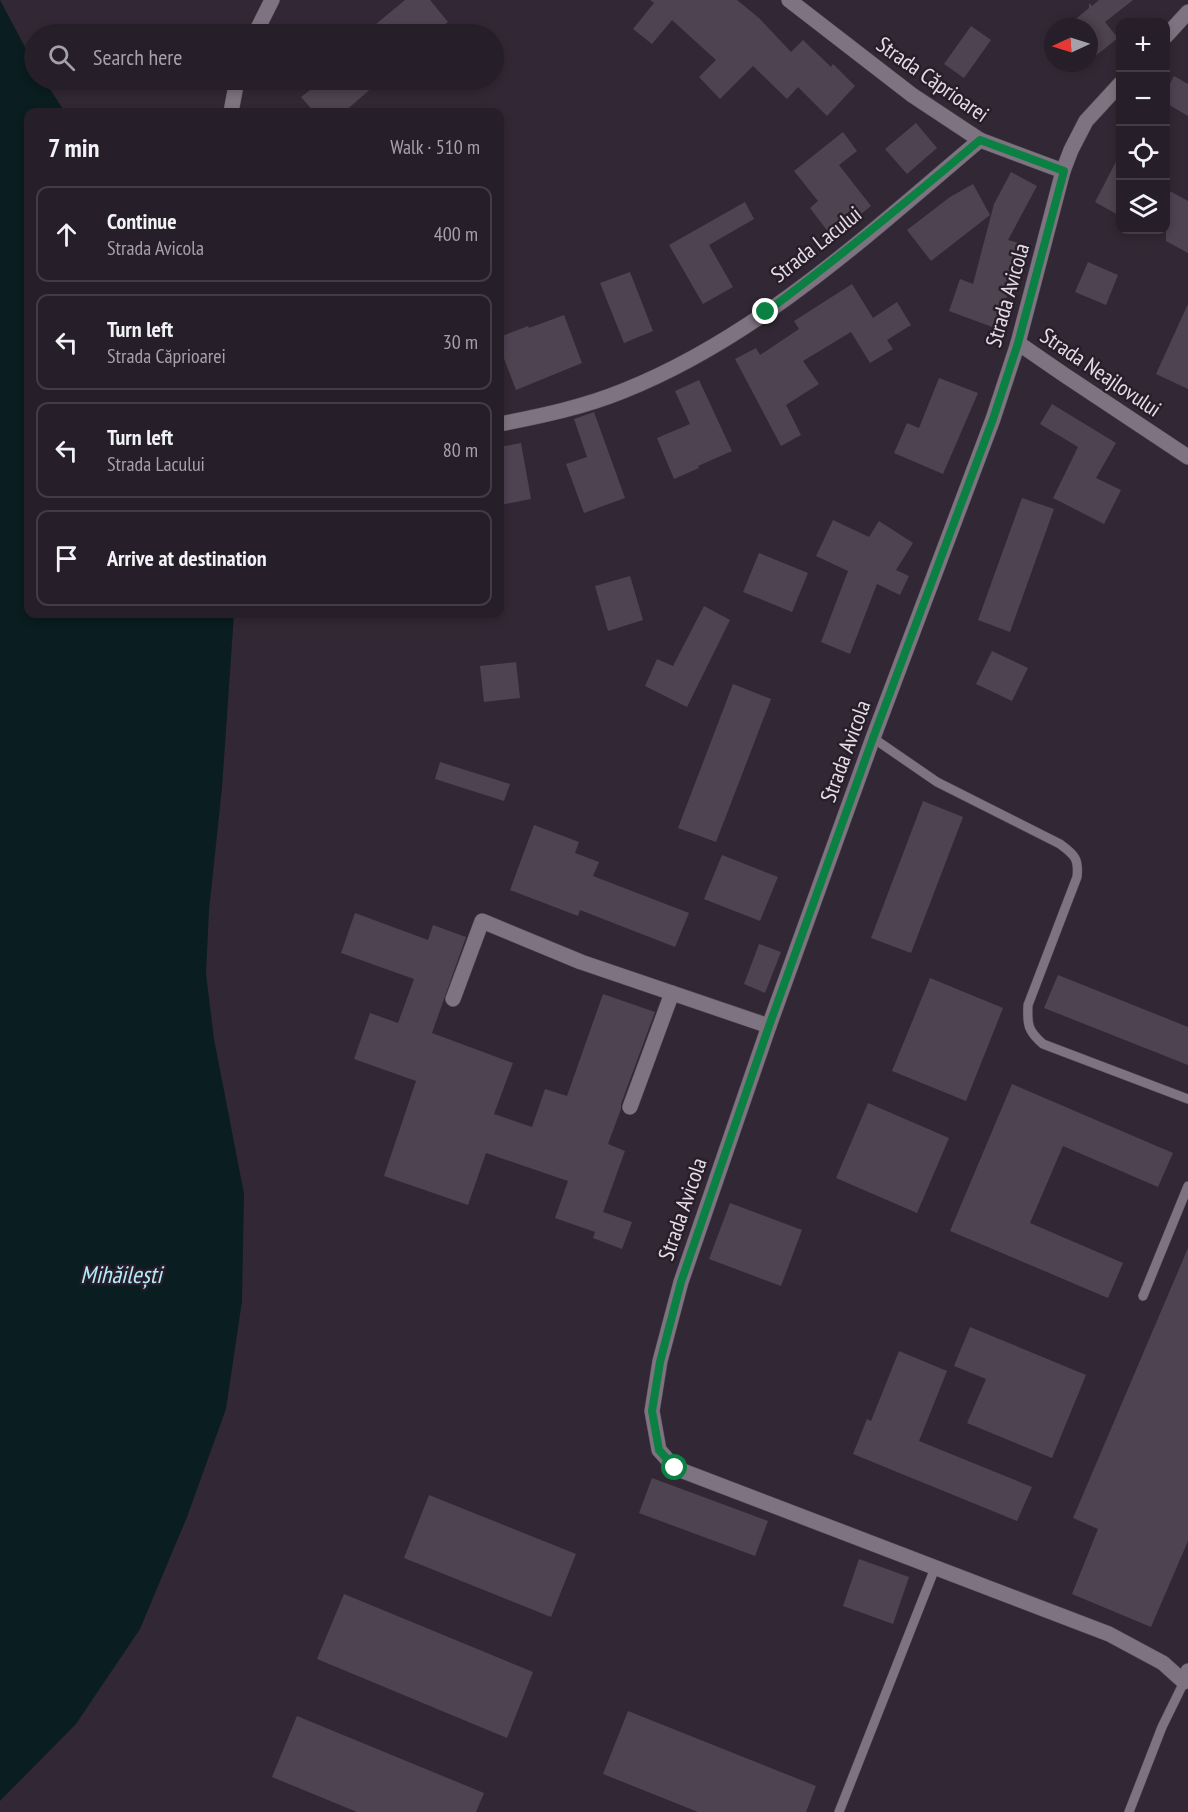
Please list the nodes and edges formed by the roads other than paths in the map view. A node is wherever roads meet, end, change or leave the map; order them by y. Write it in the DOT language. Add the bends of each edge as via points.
graph roads {
  1 [pos="272,0"];
  2 [pos="789,0"];
  3 [pos="1188,12"];
  4 [pos="260,24"];
  5 [pos="1170,32"];
  6 [pos="1116,88"];
  7 [pos="235,90"];
  8 [pos="232,108"];
  9 [pos="980,140"];
  10 [pos="1064,171"];
  11 [pos="1018,343"];
  12 [pos="504,423"];
  13 [pos="1188,457"];
  14 [pos="873,738"];
  15 [pos="672,993"];
  16 [pos="453,999"];
  17 [pos="769,1026"];
  18 [pos="1188,1099"];
  19 [pos="630,1107"];
  20 [pos="1188,1186"];
  21 [pos="1143,1296"];
  22 [pos="935,1568"];
  23 [pos="1186,1676"];
  24 [pos="838,1812"];
  25 [pos="1129,1812"];
  1 -- 4 [label="street"];
  2 -- 9 [label="street, Strada Căprioarei" via="912,95"];
  3 -- 5 [label="street"];
  6 -- 10 [label="street, Strada Avicola" via="1086,121"];
  7 -- 8 [label="street"];
  9 -- 10 [label="street, Strada Căprioarei"];
  9 -- 12 [label="street, Strada Lacului" via="820,272 717,343 622,392"];
  10 -- 11 [label="street, Strada Avicola"];
  11 -- 13 [label="street, Strada Neajlovului"];
  11 -- 14 [label="street, Strada Avicola"];
  14 -- 17 [label="street, Strada Avicola"];
  14 -- 18 [label="lane" via="937,782 1060,844 1078,864 1077,877 1028,1005 1027,1020 1032,1034 1043,1044"];
  15 -- 16 [label="street" via="581,962 482,921"];
  15 -- 17 [label="street"];
  15 -- 19 [label="street"];
  17 -- 22 [label="street, Strada Avicola" via="681,1282 660,1362 652,1411 659,1450 675,1468"];
  20 -- 21 [label="lane"];
  22 -- 23 [label="street" via="1109,1634"];
  22 -- 24 [label="lane"];
  23 -- 25 [label="lane"];
}
